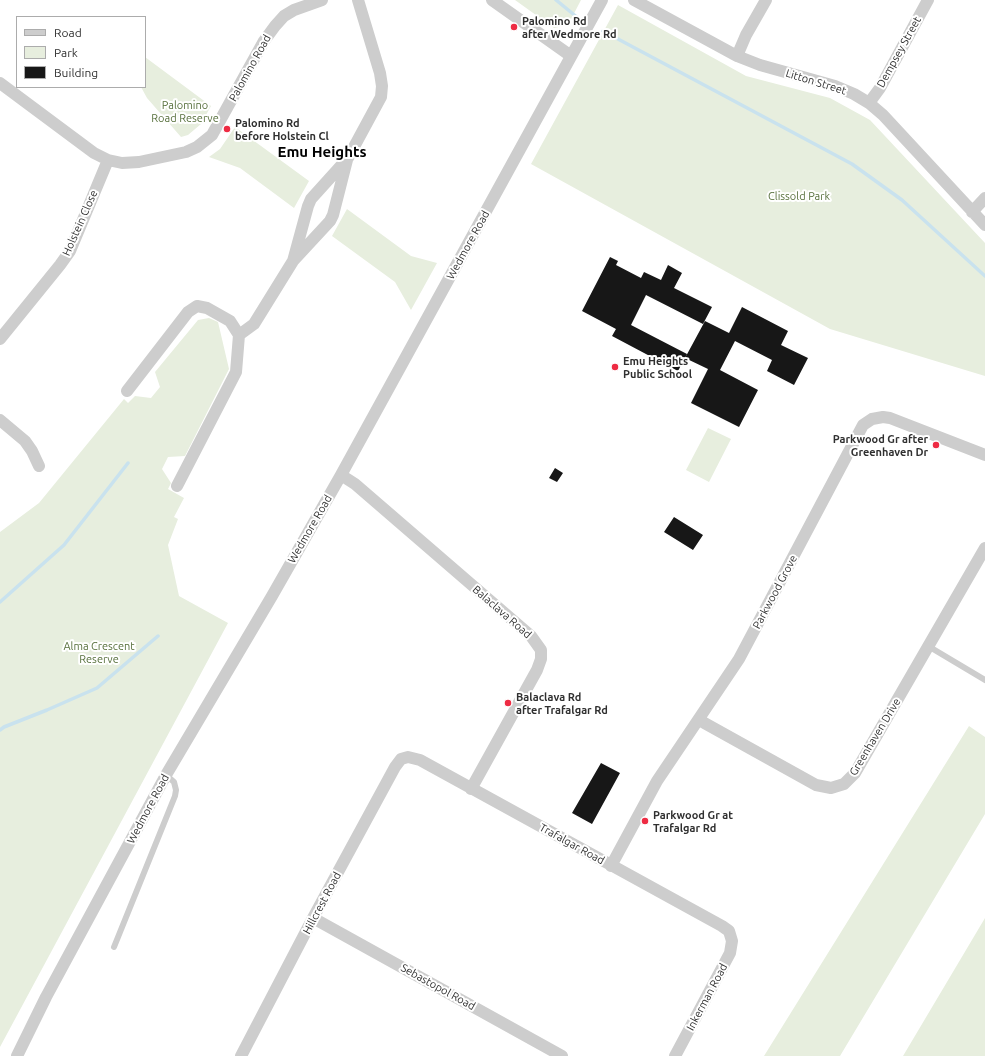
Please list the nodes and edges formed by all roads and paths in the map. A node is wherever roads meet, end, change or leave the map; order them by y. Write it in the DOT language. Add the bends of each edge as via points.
graph roads {
  1 [pos="322,0"];
  2 [pos="358,0"];
  3 [pos="492,0"];
  4 [pos="602,0"];
  5 [pos="634,0"];
  6 [pos="766,0"];
  7 [pos="928,0"];
  8 [pos="571,56"];
  9 [pos="737,56"];
  10 [pos="0,83"];
  11 [pos="869,103"];
  12 [pos="348,158"];
  13 [pos="108,160"];
  14 [pos="985,198"];
  15 [pos="972,212"];
  16 [pos="985,225"];
  17 [pos="293,261"];
  18 [pos="239,335"];
  19 [pos="0,339"];
  20 [pos="128,391"];
  21 [pos="0,420"];
  22 [pos="985,455"];
  23 [pos="39,466"];
  24 [pos="341,475"];
  25 [pos="177,486"];
  26 [pos="985,548"];
  27 [pos="928,646"];
  28 [pos="985,680"];
  29 [pos="699,720"];
  30 [pos="408,757"];
  31 [pos="166,775"];
  32 [pos="471,789"];
  33 [pos="611,866"];
  34 [pos="314,918"];
  35 [pos="732,937"];
  36 [pos="114,947"];
  37 [pos="17,1056"];
  38 [pos="241,1056"];
  39 [pos="562,1056"];
  40 [pos="675,1056"];
  1 -- 13 [label="street, Palomino Road" via="294,10 275,26 264,41 217,128 205,142 186,152 150,160 129,163"];
  2 -- 12 [label="street" via="382,86 381,97"];
  3 -- 8 [label="street"];
  4 -- 8 [label="street, Wedmore Road"];
  5 -- 9 [label="street, Litton Street"];
  6 -- 9 [label="street"];
  7 -- 11 [label="street, Dempsey Street" via="880,88"];
  8 -- 24 [label="street, Wedmore Road"];
  9 -- 11 [label="street, Litton Street" via="835,86"];
  10 -- 13 [label="street, Palomino Road"];
  11 -- 15 [label="street, Litton Street"];
  12 -- 17 [label="street" via="311,200"];
  12 -- 17 [label="street" via="330,221"];
  13 -- 19 [label="street, Holstein Close" via="70,251"];
  14 -- 15 [label="street"];
  15 -- 16 [label="street, Litton Street"];
  17 -- 18 [label="street" via="254,324"];
  18 -- 20 [label="street" via="230,321 207,308 197,306 188,312"];
  18 -- 25 [label="street" via="236,372"];
  21 -- 23 [label="street" via="25,441"];
  22 -- 29 [label="street, Parkwood Grove" via="890,418 867,421 739,659"];
  24 -- 31 [label="street, Wedmore Road"];
  24 -- 32 [label="street, Balaclava Road" via="525,631 541,650 538,670"];
  26 -- 27 [label="street, Greenhaven Drive"];
  27 -- 28 [label="lane"];
  27 -- 29 [label="street, Greenhaven Drive" via="855,773 844,784 838,786 831,788 816,785"];
  29 -- 33 [label="street, Parkwood Grove" via="657,781"];
  30 -- 32 [label="street, Trafalgar Road" via="420,760"];
  30 -- 34 [label="street, Hillcrest Road" via="398,762"];
  31 -- 36 [label="lane" via="174,782 175,796"];
  31 -- 37 [label="street, Wedmore Road" via="46,997"];
  32 -- 33 [label="street, Trafalgar Road"];
  33 -- 35 [label="street, Trafalgar Road" via="722,926"];
  34 -- 38 [label="street, Hillcrest Road"];
  34 -- 39 [label="street, Sebastopol Road"];
  35 -- 40 [label="street, Inkerman Road" via="730,954"];
}
